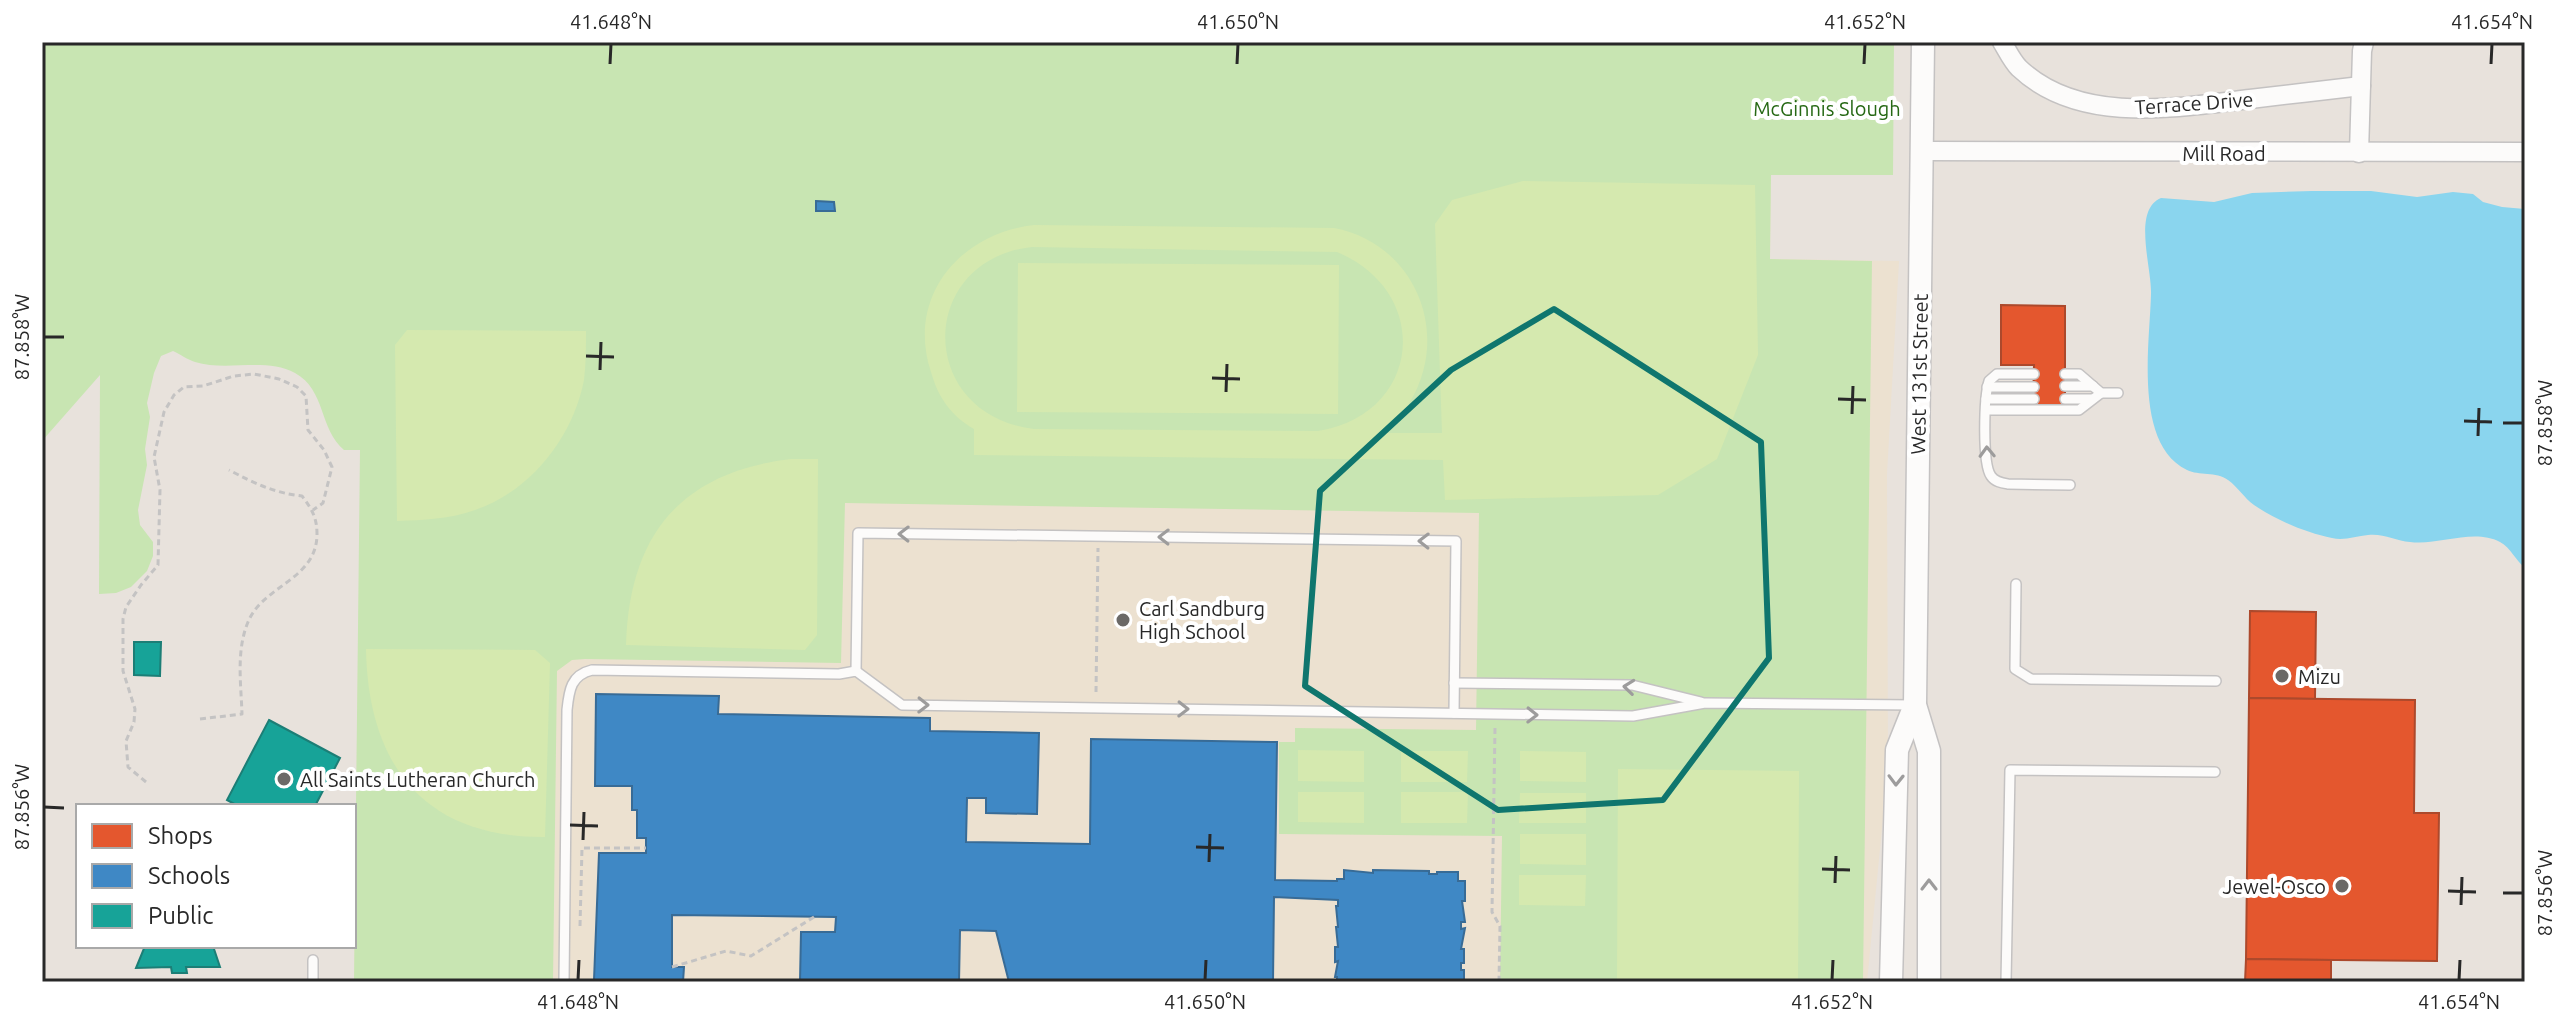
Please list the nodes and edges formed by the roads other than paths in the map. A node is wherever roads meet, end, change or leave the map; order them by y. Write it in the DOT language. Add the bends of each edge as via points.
graph roads {
  1 [pos="1923,42"];
  2 [pos="2002,42"];
  3 [pos="2364,42"];
  4 [pos="2361,86"];
  5 [pos="1923,151"];
  6 [pos="2525,152"];
  7 [pos="2359,153"];
  8 [pos="2034,374"];
  9 [pos="2065,374"];
  10 [pos="2065,386"];
  11 [pos="1987,387"];
  12 [pos="2034,387"];
  13 [pos="2095,393"];
  14 [pos="2118,393"];
  15 [pos="2034,399"];
  16 [pos="2065,399"];
  17 [pos="1986,405"];
  18 [pos="2070,485"];
  19 [pos="2016,584"];
  20 [pos="856,671"];
  21 [pos="2216,681"];
  22 [pos="1454,683"];
  23 [pos="1705,703"];
  24 [pos="1915,705"];
  25 [pos="1454,713"];
  26 [pos="2215,772"];
  27 [pos="313,960"];
  28 [pos="313,982"];
  29 [pos="564,982"];
  30 [pos="1891,982"];
  31 [pos="1929,982"];
  32 [pos="2006,982"];
  1 -- 5 [label="street, West 131st Street"];
  2 -- 4 [label="street, Terrace Drive" via="2017,66 2038,82 2107,106 2182,108"];
  3 -- 4 [label="street"];
  4 -- 7 [label="street"];
  5 -- 7 [label="street, Mill Road"];
  5 -- 24 [label="street, West 131st Street"];
  6 -- 7 [label="street, Mill Road"];
  8 -- 11 [label="lane" via="1997,374"];
  9 -- 13 [label="lane" via="2079,374"];
  10 -- 13 [label="lane"];
  11 -- 12 [label="lane"];
  11 -- 17 [label="lane"];
  13 -- 14 [label="lane"];
  13 -- 16 [label="lane"];
  13 -- 17 [label="lane" via="2079,410"];
  15 -- 17 [label="lane"];
  18 -- 17 [label="lane, one-way" via="2008,484 1992,478 1986,457"];
  19 -- 21 [label="lane" via="2015,669 2031,679"];
  22 -- 20 [label="lane, one-way" via="1456,541 858,533"];
  20 -- 25 [label="lane, one-way" via="902,705"];
  20 -- 29 [label="lane" via="605,670 576,677 567,710"];
  23 -- 22 [label="lane, one-way" via="1632,685"];
  22 -- 25 [label="lane"];
  23 -- 24 [label="lane"];
  25 -- 23 [label="lane, one-way" via="1633,716"];
  24 -- 30 [label="street, West 131st Street, one-way" via="1897,750"];
  31 -- 24 [label="street, West 131st Street, one-way" via="1929,751"];
  26 -- 32 [label="lane" via="2010,770"];
  27 -- 28 [label="lane"];
}
